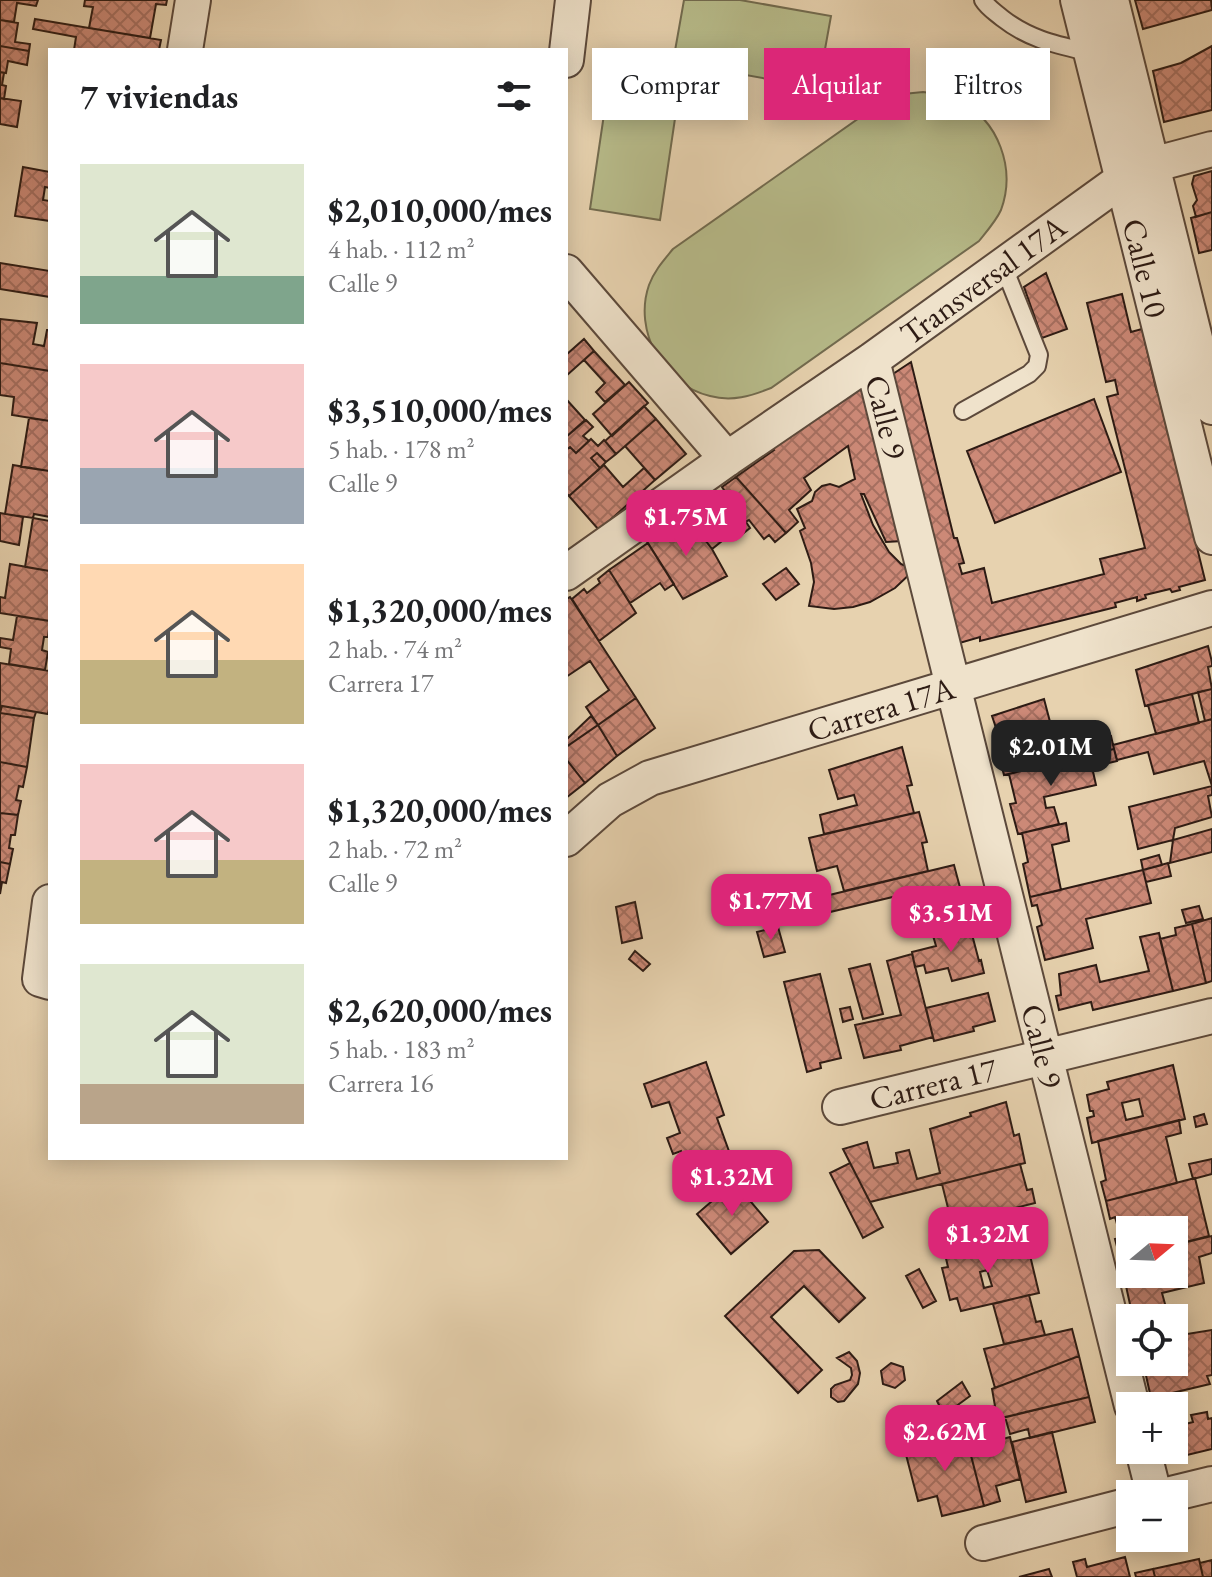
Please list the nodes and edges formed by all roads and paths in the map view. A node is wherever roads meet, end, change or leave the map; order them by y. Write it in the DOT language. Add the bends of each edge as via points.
graph roads {
  1 [pos="193,0"];
  2 [pos="573,0"];
  3 [pos="983,0"];
  4 [pos="1078,0"];
  5 [pos="1111,0"];
  6 [pos="185,48"];
  7 [pos="567,48"];
  8 [pos="1092,53"];
  9 [pos="1212,149"];
  10 [pos="1138,172"];
  11 [pos="1003,265"];
  12 [pos="568,274"];
  13 [pos="872,360"];
  14 [pos="1212,407"];
  15 [pos="963,411"];
  16 [pos="727,459"];
  17 [pos="1212,537"];
  18 [pos="568,569"];
  19 [pos="1212,608"];
  20 [pos="953,688"];
  21 [pos="568,837"];
  22 [pos="48,934"];
  23 [pos="45,981"];
  24 [pos="1212,1016"];
  25 [pos="1045,1057"];
  26 [pos="840,1107"];
  27 [pos="1129,1392"];
  28 [pos="1212,1484"];
  29 [pos="1188,1490"];
  30 [pos="1116,1509"];
  31 [pos="983,1543"];
  1 -- 6 [label="street"];
  2 -- 7 [label="street"];
  3 -- 8 [label="lane" via="1018,30"];
  4 -- 8 [label="street, Calle 10"];
  5 -- 10 [label="street, Calle 10"];
  8 -- 10 [label="street, Calle 10"];
  9 -- 10 [label="street"];
  10 -- 11 [label="street, Transversal 17A"];
  10 -- 14 [label="street, Calle 10"];
  10 -- 17 [label="street, Calle 10"];
  11 -- 13 [label="street, Transversal 17A"];
  11 -- 15 [label="lane" via="1039,355 1037,366"];
  12 -- 16 [label="street"];
  13 -- 16 [label="street, Transversal 17A"];
  13 -- 20 [label="street, Calle 9"];
  16 -- 18 [label="street, Transversal 17A"];
  19 -- 20 [label="street, Carrera 17A"];
  20 -- 21 [label="street, Carrera 17A" via="650,778 610,800"];
  20 -- 25 [label="street, Calle 9"];
  22 -- 23 [label="street"];
  24 -- 25 [label="street, Carrera 17"];
  25 -- 26 [label="street, Carrera 17"];
  25 -- 27 [label="street, Calle 9"];
  28 -- 29 [label="street"];
  30 -- 31 [label="street"];
}
